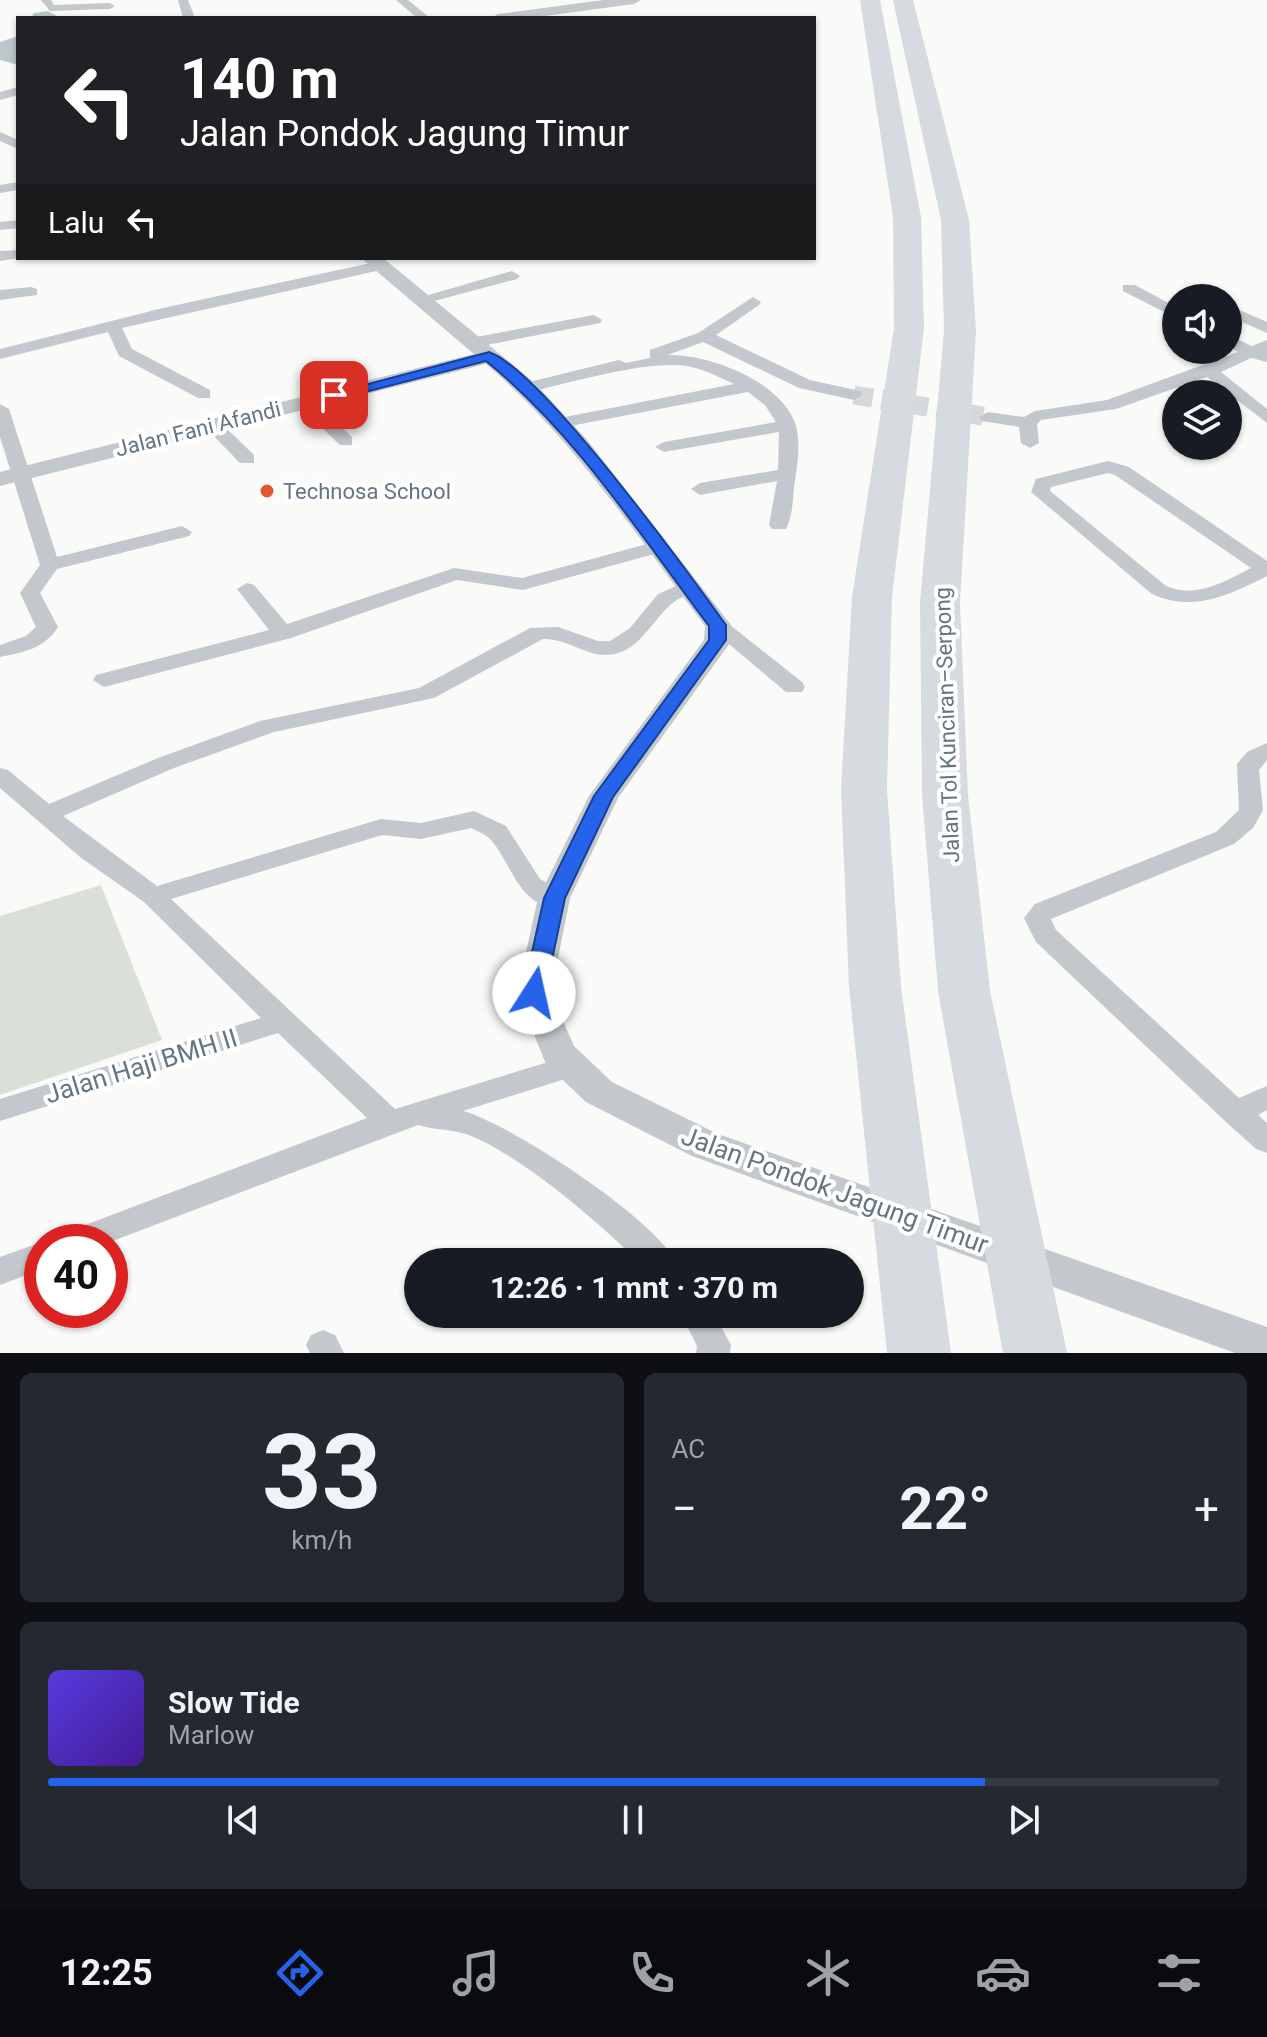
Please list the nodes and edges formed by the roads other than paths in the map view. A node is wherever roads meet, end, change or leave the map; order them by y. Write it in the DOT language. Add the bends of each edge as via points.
graph roads {
  1 [pos="46,0"];
  2 [pos="401,0"];
  3 [pos="634,0"];
  4 [pos="870,0"];
  5 [pos="903,0"];
  6 [pos="110,8"];
  7 [pos="421,16"];
  8 [pos="513,16"];
  9 [pos="375,262"];
  10 [pos="512,276"];
  11 [pos="1129,288"];
  12 [pos="31,292"];
  13 [pos="0,295"];
  14 [pos="419,300"];
  15 [pos="753,302"];
  16 [pos="1162,306"];
  17 [pos="1242,316"];
  18 [pos="594,320"];
  19 [pos="113,325"];
  20 [pos="1267,328"];
  21 [pos="704,336"];
  22 [pos="1242,345"];
  23 [pos="480,350"];
  24 [pos="1263,353"];
  25 [pos="0,354"];
  26 [pos="607,371"];
  27 [pos="1209,371"];
  28 [pos="747,387"];
  29 [pos="527,388"];
  30 [pos="204,394"];
  31 [pos="854,395"];
  32 [pos="306,403"];
  33 [pos="0,409"];
  34 [pos="988,417"];
  35 [pos="1267,418"];
  36 [pos="560,423"];
  37 [pos="1028,423"];
  38 [pos="213,425"];
  39 [pos="787,425"];
  40 [pos="346,441"];
  41 [pos="1030,443"];
  42 [pos="664,447"];
  43 [pos="247,459"];
  44 [pos="785,474"];
  45 [pos="10,476"];
  46 [pos="700,489"];
  47 [pos="779,525"];
  48 [pos="182,532"];
  49 [pos="658,547"];
  50 [pos="50,565"];
  51 [pos="1266,569"];
  52 [pos="690,586"];
  53 [pos="247,589"];
  54 [pos="718,625"];
  55 [pos="283,633"];
  56 [pos="0,651"];
  57 [pos="104,680"];
  58 [pos="794,687"];
  59 [pos="1267,750"];
  60 [pos="0,775"];
  61 [pos="46,814"];
  62 [pos="153,896"];
  63 [pos="554,898"];
  64 [pos="281,1022"];
  65 [pos="571,1066"];
  66 [pos="1267,1097"];
  67 [pos="0,1110"];
  68 [pos="1235,1113"];
  69 [pos="403,1119"];
  70 [pos="1267,1141"];
  71 [pos="123,1224"];
  72 [pos="643,1248"];
  73 [pos="24,1262"];
  74 [pos="0,1271"];
  75 [pos="705,1328"];
  76 [pos="1258,1343"];
  77 [pos="713,1353"];
  78 [pos="919,1353"];
  79 [pos="1035,1353"];
  1 -- 6 [label="street" via="50,8"];
  2 -- 7 [label="street"];
  3 -- 8 [label="street"];
  4 -- 78 [label="highway" via="907,217 909,328 872,597 864,789 875,987"];
  5 -- 79 [label="highway, Jalan Tol Kunciran–Serpong" via="955,220 960,331 940,603 945,795 964,991"];
  9 -- 14 [label="street"];
  9 -- 19 [label="street"];
  10 -- 14 [label="street"];
  11 -- 16 [label="street"];
  12 -- 13 [label="street"];
  14 -- 23 [label="street"];
  15 -- 21 [label="street"];
  17 -- 20 [label="street"];
  18 -- 23 [label="street"];
  19 -- 25 [label="street"];
  19 -- 30 [label="street" via="125,352"];
  21 -- 29 [label="street" via="654,355"];
  21 -- 31 [label="street" via="805,384"];
  22 -- 24 [label="street"];
  23 -- 29 [label="street"];
  23 -- 32 [label="street, Jalan Fani Afandi"];
  24 -- 27 [label="street"];
  26 -- 28 [label="street" via="674,360 717,368"];
  27 -- 35 [label="street"];
  27 -- 37 [label="street" via="1110,405 1041,414"];
  28 -- 36 [label="street"];
  28 -- 39 [label="street" via="777,408"];
  29 -- 36 [label="street"];
  32 -- 38 [label="street, Jalan Fani Afandi"];
  32 -- 40 [label="street"];
  33 -- 45 [label="street"];
  34 -- 37 [label="street"];
  36 -- 49 [label="street"];
  37 -- 41 [label="street"];
  38 -- 43 [label="street"];
  38 -- 45 [label="street, Jalan Fani Afandi"];
  39 -- 42 [label="street"];
  39 -- 44 [label="street"];
  44 -- 46 [label="street"];
  44 -- 47 [label="street"];
  45 -- 50 [label="street"];
  48 -- 50 [label="street"];
  49 -- 52 [label="street"];
  49 -- 55 [label="street" via="523,584 454,574"];
  50 -- 56 [label="street" via="30,593 47,627 44,633"];
  51 -- 51 [label="street" via="1197,598 1169,597 1040,487 1116,469"];
  52 -- 54 [label="street"];
  52 -- 61 [label="street" via="666,595 647,625 617,646 597,647 558,631 538,633 426,693 268,726"];
  53 -- 55 [label="street"];
  54 -- 58 [label="street"];
  54 -- 63 [label="street, Jalan Pondok Jagung Timur" via="718,640 604,796"];
  55 -- 57 [label="street"];
  59 -- 68 [label="street" via="1251,758 1246,768 1252,809 1225,838 1044,910 1037,918 1045,935"];
  60 -- 61 [label="street"];
  61 -- 62 [label="street"];
  62 -- 63 [label="street" via="381,827 421,831 474,819 497,832 531,885"];
  62 -- 64 [label="street"];
  63 -- 65 [label="street, Jalan Pondok Jagung Timur" via="534,993 559,1054"];
  64 -- 67 [label="street, Jalan Haji BMH II"];
  64 -- 69 [label="street"];
  65 -- 69 [label="street"];
  65 -- 76 [label="street, Jalan Pondok Jagung Timur" via="599,1092 705,1145"];
  66 -- 68 [label="street"];
  68 -- 70 [label="street"];
  69 -- 71 [label="street"];
  69 -- 72 [label="street" via="453,1119 479,1127 565,1184"];
  73 -- 74 [label="street"];
  75 -- 77 [label="street"];
}
